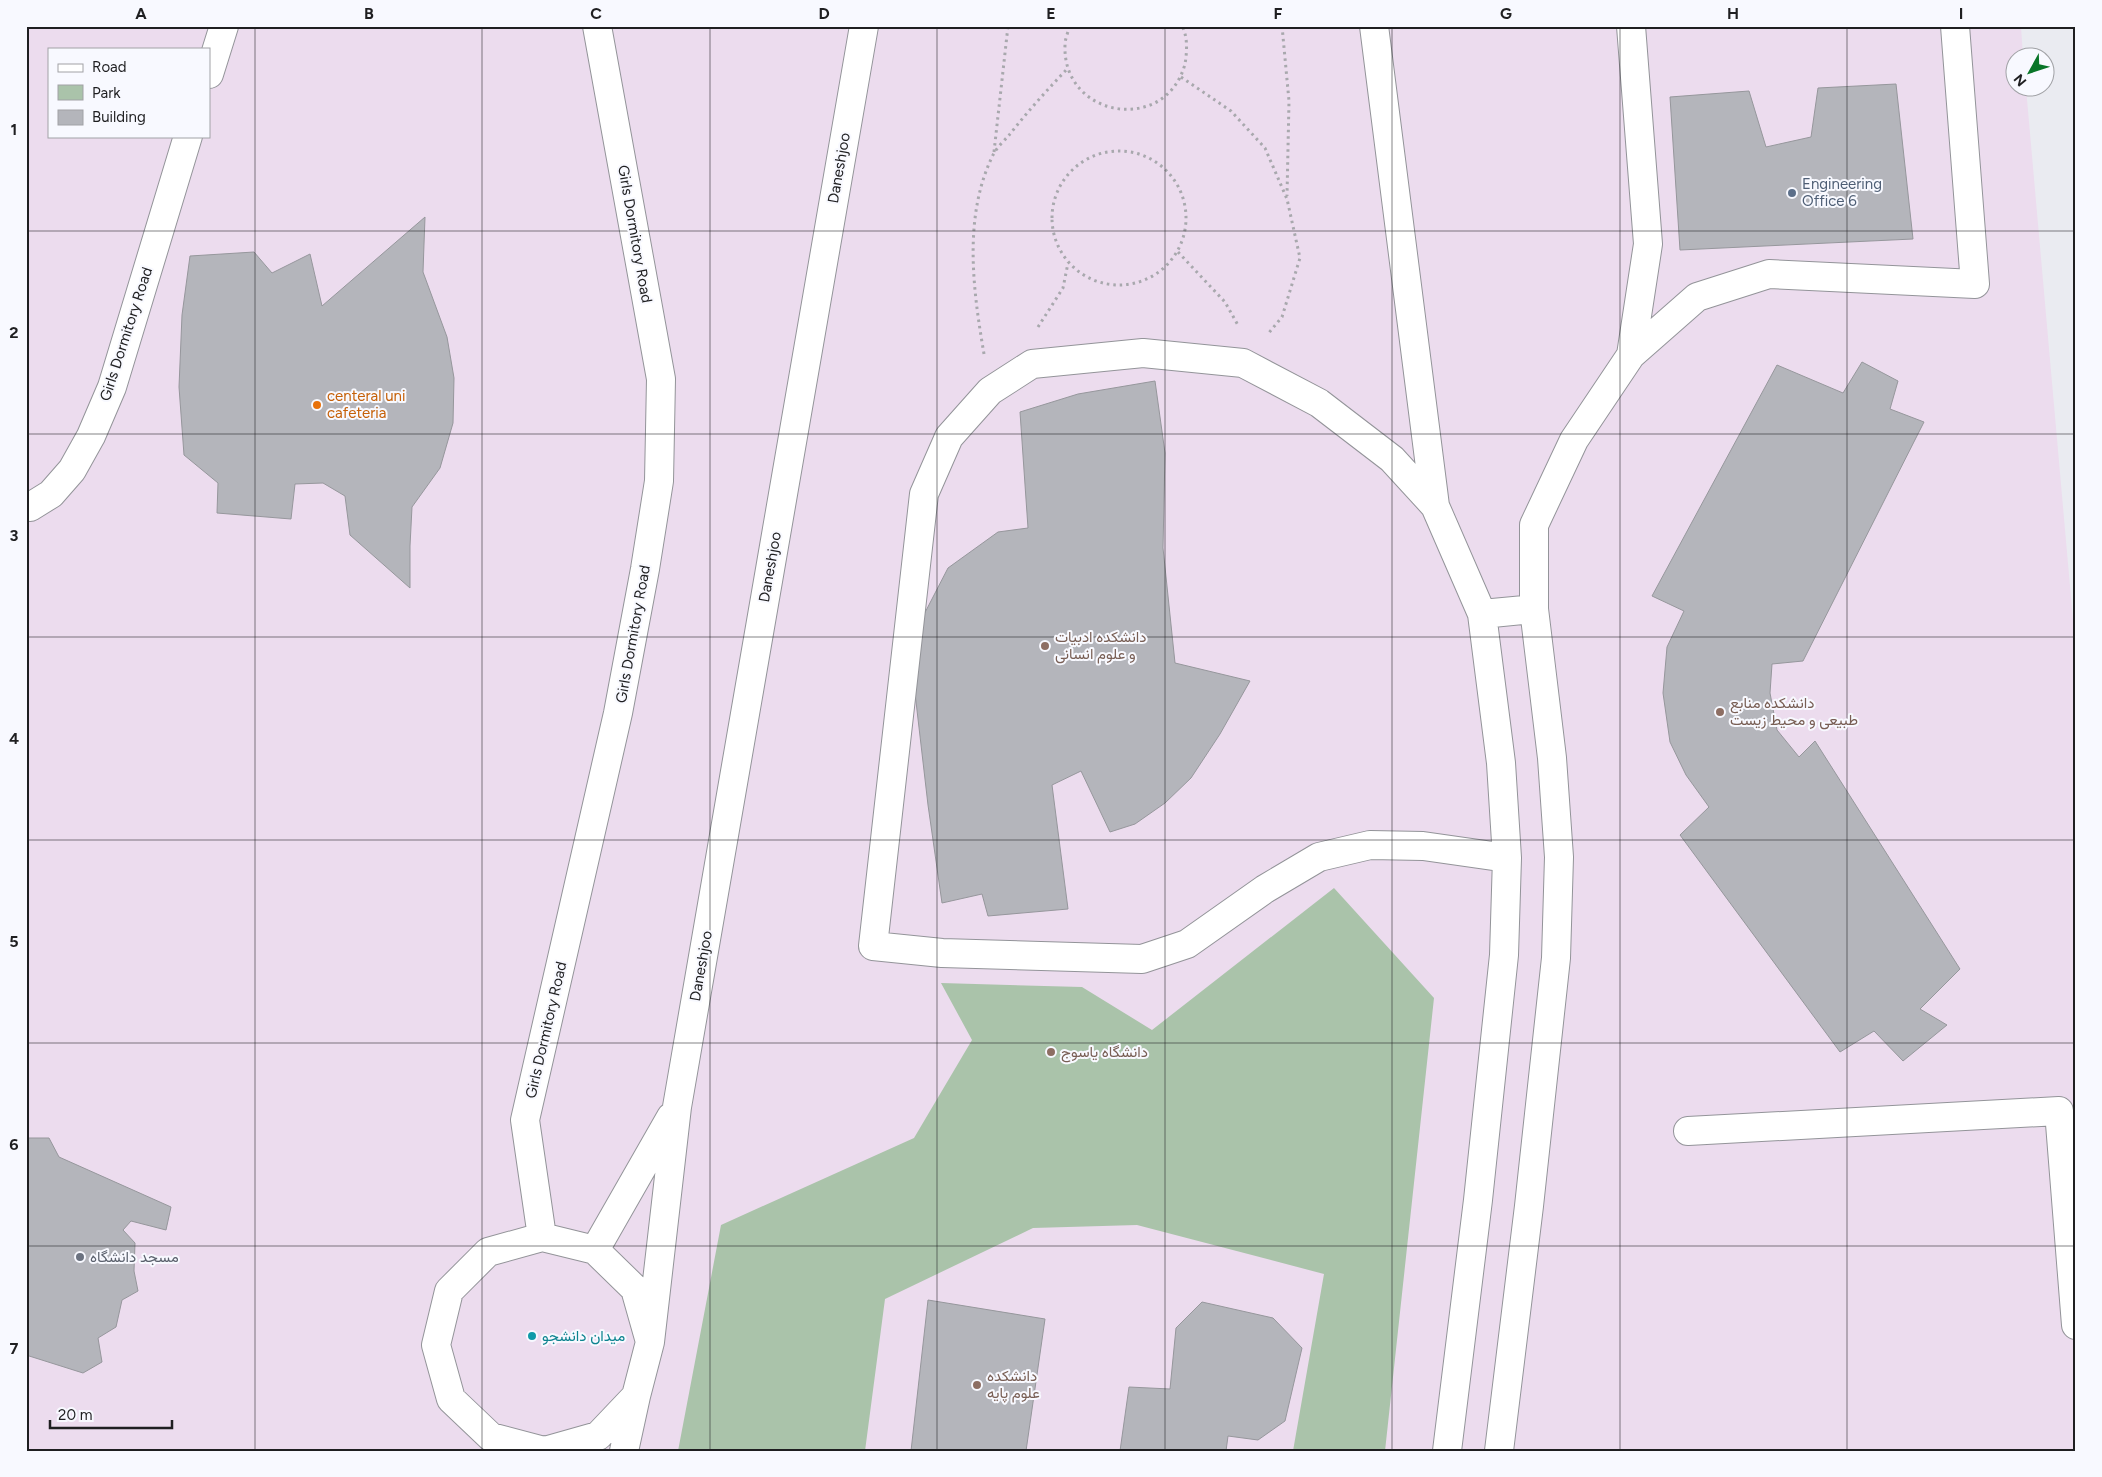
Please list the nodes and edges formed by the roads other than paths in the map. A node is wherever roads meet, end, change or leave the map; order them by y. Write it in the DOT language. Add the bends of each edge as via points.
graph roads {
  1 [pos="224,26"];
  2 [pos="596,26"];
  3 [pos="864,26"];
  4 [pos="1374,26"];
  5 [pos="1631,26"];
  6 [pos="1955,26"];
  7 [pos="210,71"];
  8 [pos="187,138"];
  9 [pos="1631,355"];
  10 [pos="1434,506"];
  11 [pos="28,510"];
  12 [pos="1534,609"];
  13 [pos="1482,614"];
  14 [pos="1507,858"];
  15 [pos="677,1107"];
  16 [pos="1688,1131"];
  17 [pos="542,1237"];
  18 [pos="595,1250"];
  19 [pos="2076,1325"];
  20 [pos="650,1342"];
  21 [pos="636,1396"];
  22 [pos="487,1444"];
  23 [pos="545,1451"];
  24 [pos="624,1451"];
  25 [pos="1447,1451"];
  26 [pos="1499,1451"];
  1 -- 7 [label="street"];
  2 -- 17 [label="street, Girls Dormitory Road" via="661,380 659,481 618,713 525,1120"];
  3 -- 15 [label="street, Daneshjoo"];
  4 -- 10 [label="street"];
  5 -- 9 [label="street" via="1648,244"];
  6 -- 9 [label="street" via="1974,284 1769,274 1697,298"];
  8 -- 11 [label="street, Girls Dormitory Road" via="112,387 72,470 51,494"];
  9 -- 12 [label="street" via="1574,440 1534,525"];
  10 -- 13 [label="street"];
  10 -- 14 [label="street" via="1392,459 1319,403 1243,363 1143,353 1032,364 990,391 948,437 924,494 873,946 942,953 1142,959 1187,944 1319,856 1370,845 1423,846"];
  12 -- 13 [label="street"];
  12 -- 26 [label="street" via="1552,758 1559,857 1556,958"];
  13 -- 14 [label="street" via="1501,763"];
  14 -- 25 [label="street" via="1503,965"];
  15 -- 18 [label="street"];
  15 -- 20 [label="street, Daneshjoo"];
  16 -- 19 [label="street" via="2059,1111"];
  17 -- 18 [label="street"];
  17 -- 22 [label="street" via="488,1252 450,1291 447,1300 436,1345 451,1399"];
  18 -- 20 [label="street" via="635,1289"];
  20 -- 21 [label="street, Daneshjoo"];
  21 -- 23 [label="street" via="598,1436"];
  21 -- 24 [label="street, Daneshjoo"];
  22 -- 23 [label="street"];
}
